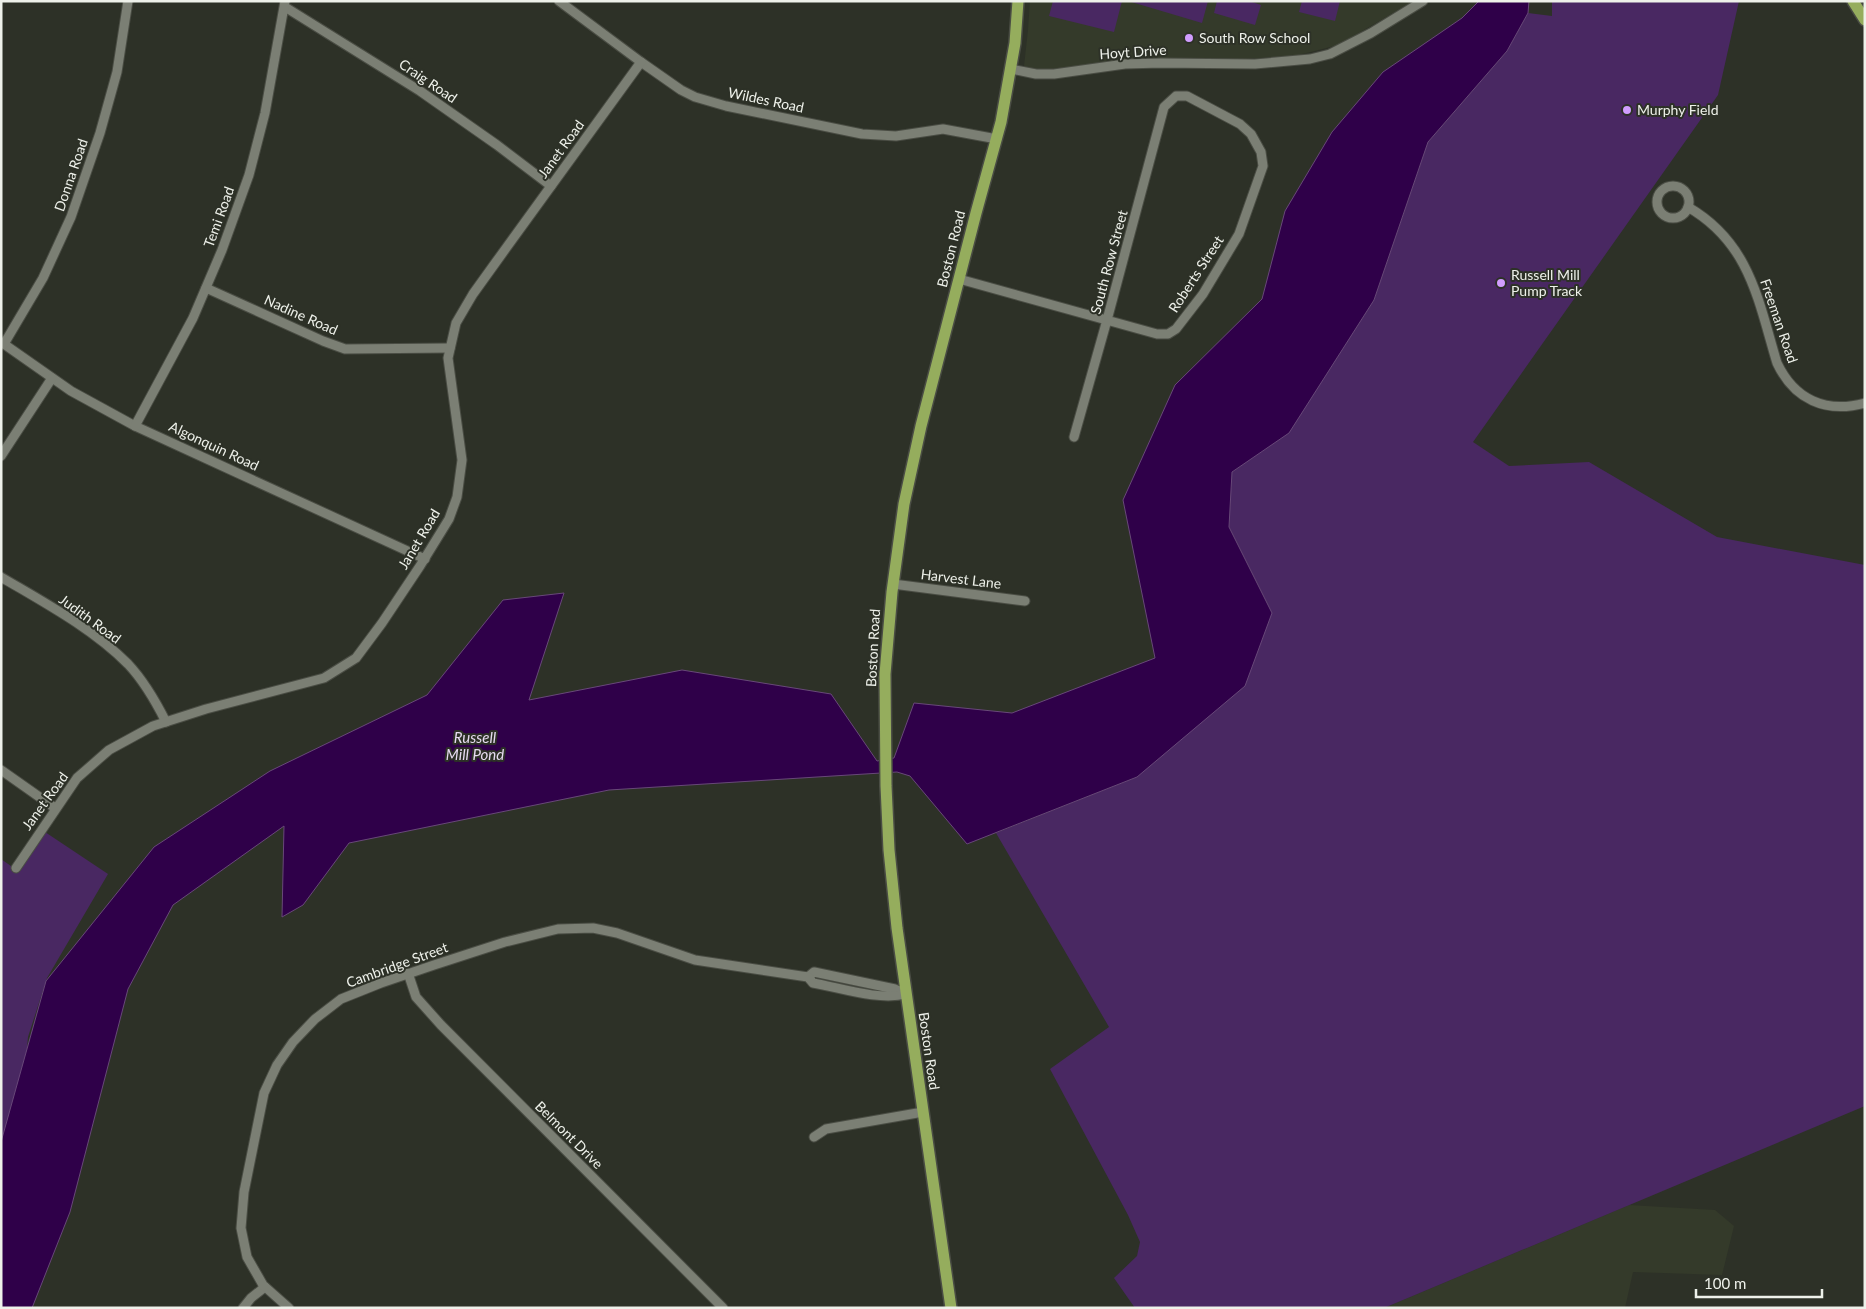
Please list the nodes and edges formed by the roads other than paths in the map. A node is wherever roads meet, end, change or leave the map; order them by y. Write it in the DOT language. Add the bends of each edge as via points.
graph roads {
  1 [pos="128,1"];
  2 [pos="558,1"];
  3 [pos="1018,1"];
  4 [pos="1423,1"];
  5 [pos="1853,1"];
  6 [pos="285,4"];
  7 [pos="1865,20"];
  8 [pos="641,62"];
  9 [pos="1011,69"];
  10 [pos="1174,98"];
  11 [pos="997,139"];
  12 [pos="551,186"];
  13 [pos="1688,207"];
  14 [pos="959,279"];
  15 [pos="206,288"];
  16 [pos="1107,320"];
  17 [pos="2,343"];
  18 [pos="450,348"];
  19 [pos="52,378"];
  20 [pos="1865,403"];
  21 [pos="135,426"];
  22 [pos="1074,437"];
  23 [pos="1,456"];
  24 [pos="425,558"];
  25 [pos="1,578"];
  26 [pos="893,584"];
  27 [pos="1025,601"];
  28 [pos="166,722"];
  29 [pos="1,770"];
  30 [pos="55,808"];
  31 [pos="16,868"];
  32 [pos="408,973"];
  33 [pos="906,994"];
  34 [pos="922,1112"];
  35 [pos="814,1137"];
  36 [pos="265,1287"];
  37 [pos="243,1308"];
  38 [pos="288,1308"];
  39 [pos="723,1308"];
  40 [pos="951,1308"];
  1 -- 17 [label="street, Donna Road" via="117,72 71,217 43,278"];
  2 -- 8 [label="street, Wildes Road"];
  3 -- 9 [label="main road, Boston Road"];
  4 -- 9 [label="street, Hoyt Drive" via="1330,54 1310,59 1255,64 1125,64 1054,74"];
  5 -- 7 [label="main road"];
  6 -- 12 [label="street, Craig Road" via="420,91"];
  6 -- 15 [label="street, Temi Road" via="265,113 249,175"];
  8 -- 11 [label="street, Wildes Road" via="685,93 726,106 862,134 896,136 943,129"];
  8 -- 12 [label="street, Janet Road"];
  9 -- 11 [label="main road, Boston Road"];
  10 -- 16 [label="street, South Row Street" via="1164,108"];
  10 -- 16 [label="street, Roberts Street" via="1187,96 1240,124 1258,146 1263,166 1239,234 1203,294 1176,329 1168,334 1157,334"];
  11 -- 14 [label="main road, Boston Road"];
  12 -- 18 [label="street, Janet Road" via="473,294 456,322"];
  13 -- 20 [label="street, Freeman Road" via="1718,228 1743,261 1777,363 1792,387 1804,397 1821,404"];
  14 -- 16 [label="street, Roberts Street"];
  14 -- 26 [label="main road, Boston Road" via="904,504"];
  15 -- 18 [label="street, Nadine Road" via="322,342 345,349"];
  15 -- 21 [label="street, Temi Road"];
  16 -- 22 [label="street, South Row Street"];
  17 -- 19 [label="street, Algonquin Road"];
  18 -- 24 [label="street, Janet Road" via="448,358 462,460 457,498 449,519"];
  19 -- 21 [label="street, Algonquin Road"];
  19 -- 23 [label="street"];
  21 -- 24 [label="street, Algonquin Road"];
  24 -- 28 [label="street, Janet Road" via="356,658 324,678"];
  25 -- 28 [label="street, Judith Road" via="101,640 129,665 155,700"];
  26 -- 27 [label="street, Harvest Lane"];
  26 -- 33 [label="main road, Boston Road" via="885,674 886,774 890,860"];
  28 -- 30 [label="street, Janet Road" via="109,750 77,778"];
  29 -- 30 [label="street"];
  30 -- 31 [label="street, Janet Road"];
  32 -- 33 [label="street, Cambridge Street" via="504,942 558,929 592,928 617,933 695,960 808,977 813,983 867,993 894,997"];
  32 -- 36 [label="street, Cambridge Street" via="341,1000 315,1019 277,1065 264,1093 244,1192 241,1228 247,1257"];
  32 -- 39 [label="street, Belmont Drive" via="416,997 441,1025"];
  33 -- 34 [label="main road, Boston Road"];
  34 -- 35 [label="street" via="826,1129"];
  34 -- 40 [label="main road, Boston Road"];
  36 -- 37 [label="street"];
  36 -- 38 [label="street, Cambridge Street"];
}
